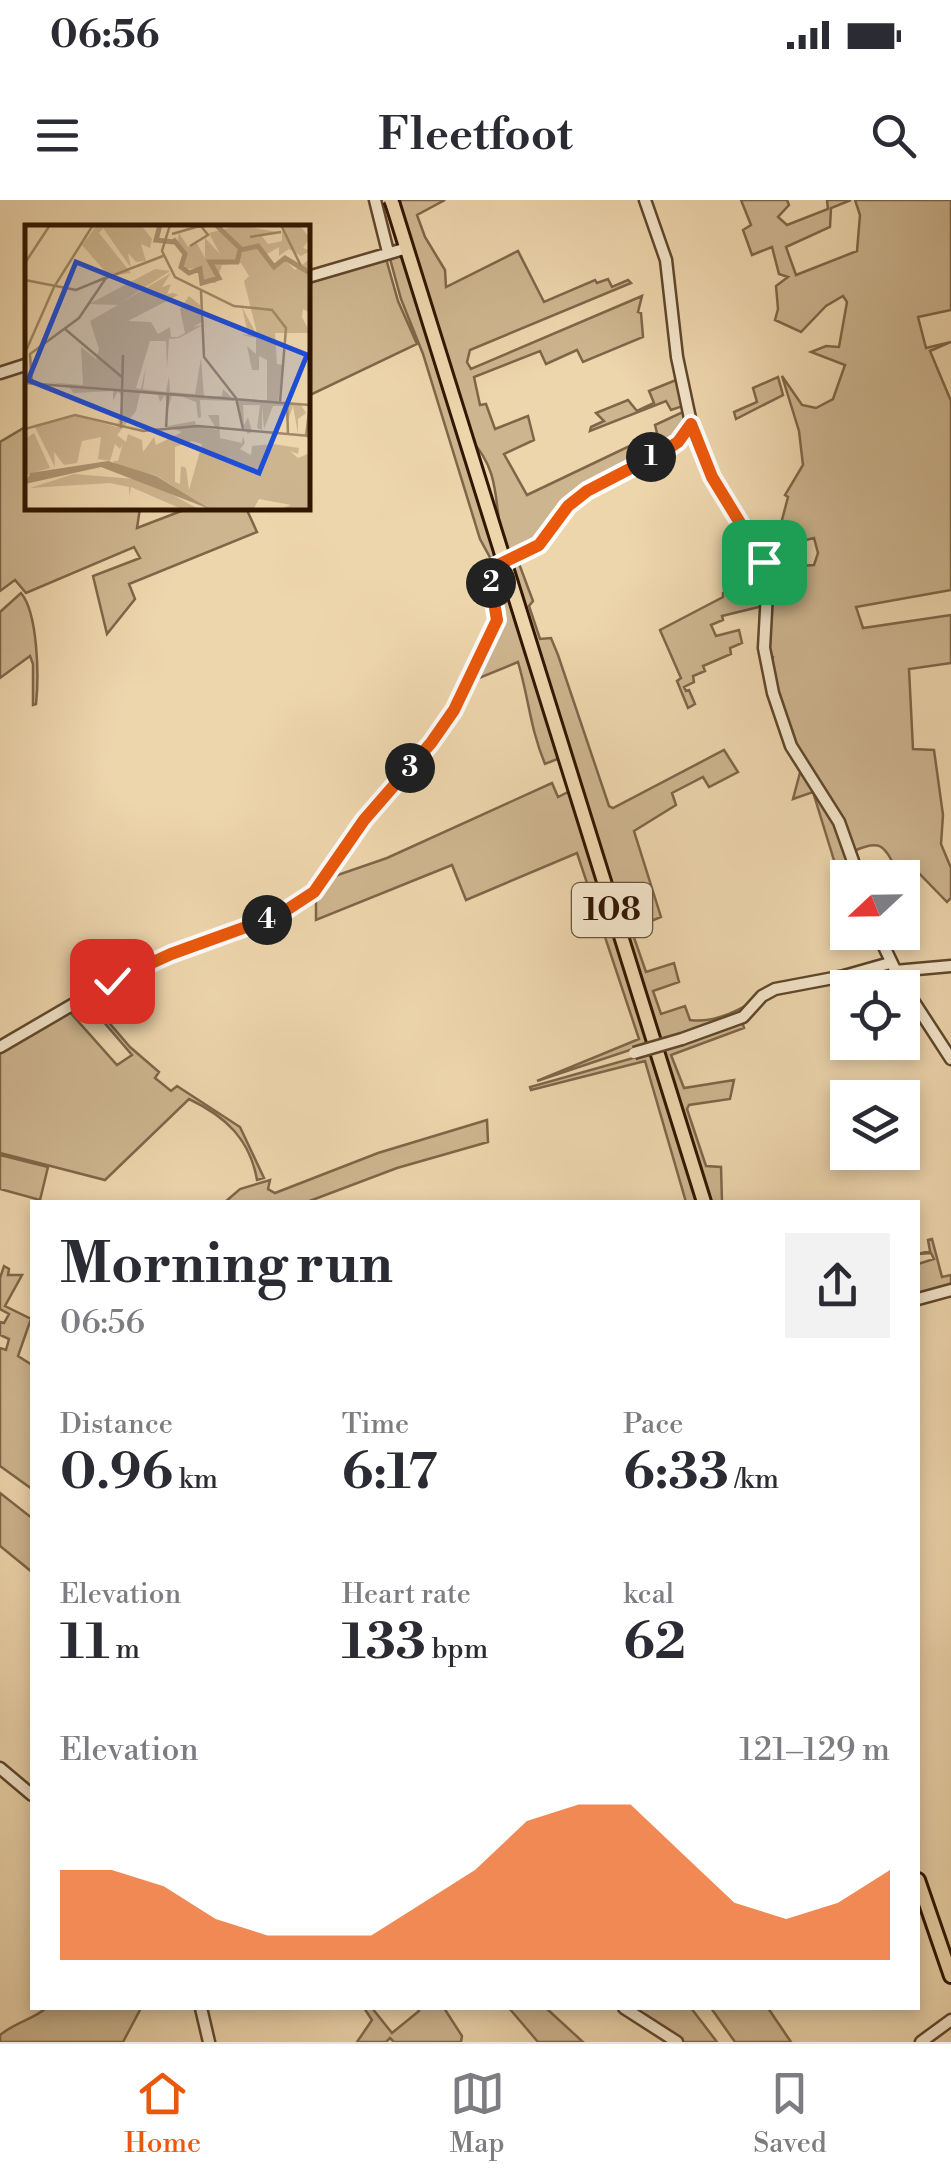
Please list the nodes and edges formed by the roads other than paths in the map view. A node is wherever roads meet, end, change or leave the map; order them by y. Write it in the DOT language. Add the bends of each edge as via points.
graph roads {
  1 [pos="644,200"];
  2 [pos="393,202"];
  3 [pos="376,204"];
  4 [pos="406,248"];
  5 [pos="388,252"];
  6 [pos="310,276"];
  7 [pos="25,365"];
  8 [pos="0,373"];
  9 [pos="691,424"];
  10 [pos="505,562"];
  11 [pos="853,860"];
  12 [pos="885,950"];
  13 [pos="951,966"];
  14 [pos="892,967"];
  15 [pos="0,1048"];
  16 [pos="634,1053"];
  17 [pos="951,1060"];
  18 [pos="703,1200"];
  19 [pos="951,1290"];
  20 [pos="920,1298"];
  21 [pos="0,1768"];
  22 [pos="30,1795"];
  23 [pos="920,1886"];
  24 [pos="951,1976"];
  25 [pos="202,2010"];
  26 [pos="627,2010"];
  27 [pos="951,2020"];
  28 [pos="210,2042"];
  29 [pos="677,2042"];
  30 [pos="921,2042"];
  1 -- 9 [label="street" via="666,260"];
  2 -- 3 [label="street"];
  2 -- 4 [label="main road, 108"];
  3 -- 5 [label="street"];
  4 -- 5 [label="street"];
  4 -- 10 [label="main road, 108"];
  5 -- 6 [label="street"];
  7 -- 8 [label="street"];
  9 -- 10 [label="street" via="666,450 587,491 539,545"];
  9 -- 11 [label="street" via="712,477 764,562 764,648 773,694 791,746 839,822"];
  10 -- 15 [label="street" via="490,578 498,611 494,629 454,710 314,892 279,915 112,981"];
  10 -- 18 [label="main road, 108"];
  12 -- 14 [label="street"];
  13 -- 14 [label="street"];
  14 -- 16 [label="street, bridge" via="775,989 743,1017"];
  14 -- 17 [label="street"];
  19 -- 20 [label="street"];
  21 -- 22 [label="street"];
  23 -- 24 [label="main road"];
  25 -- 28 [label="street"];
  26 -- 29 [label="street"];
  27 -- 30 [label="street"];
}
